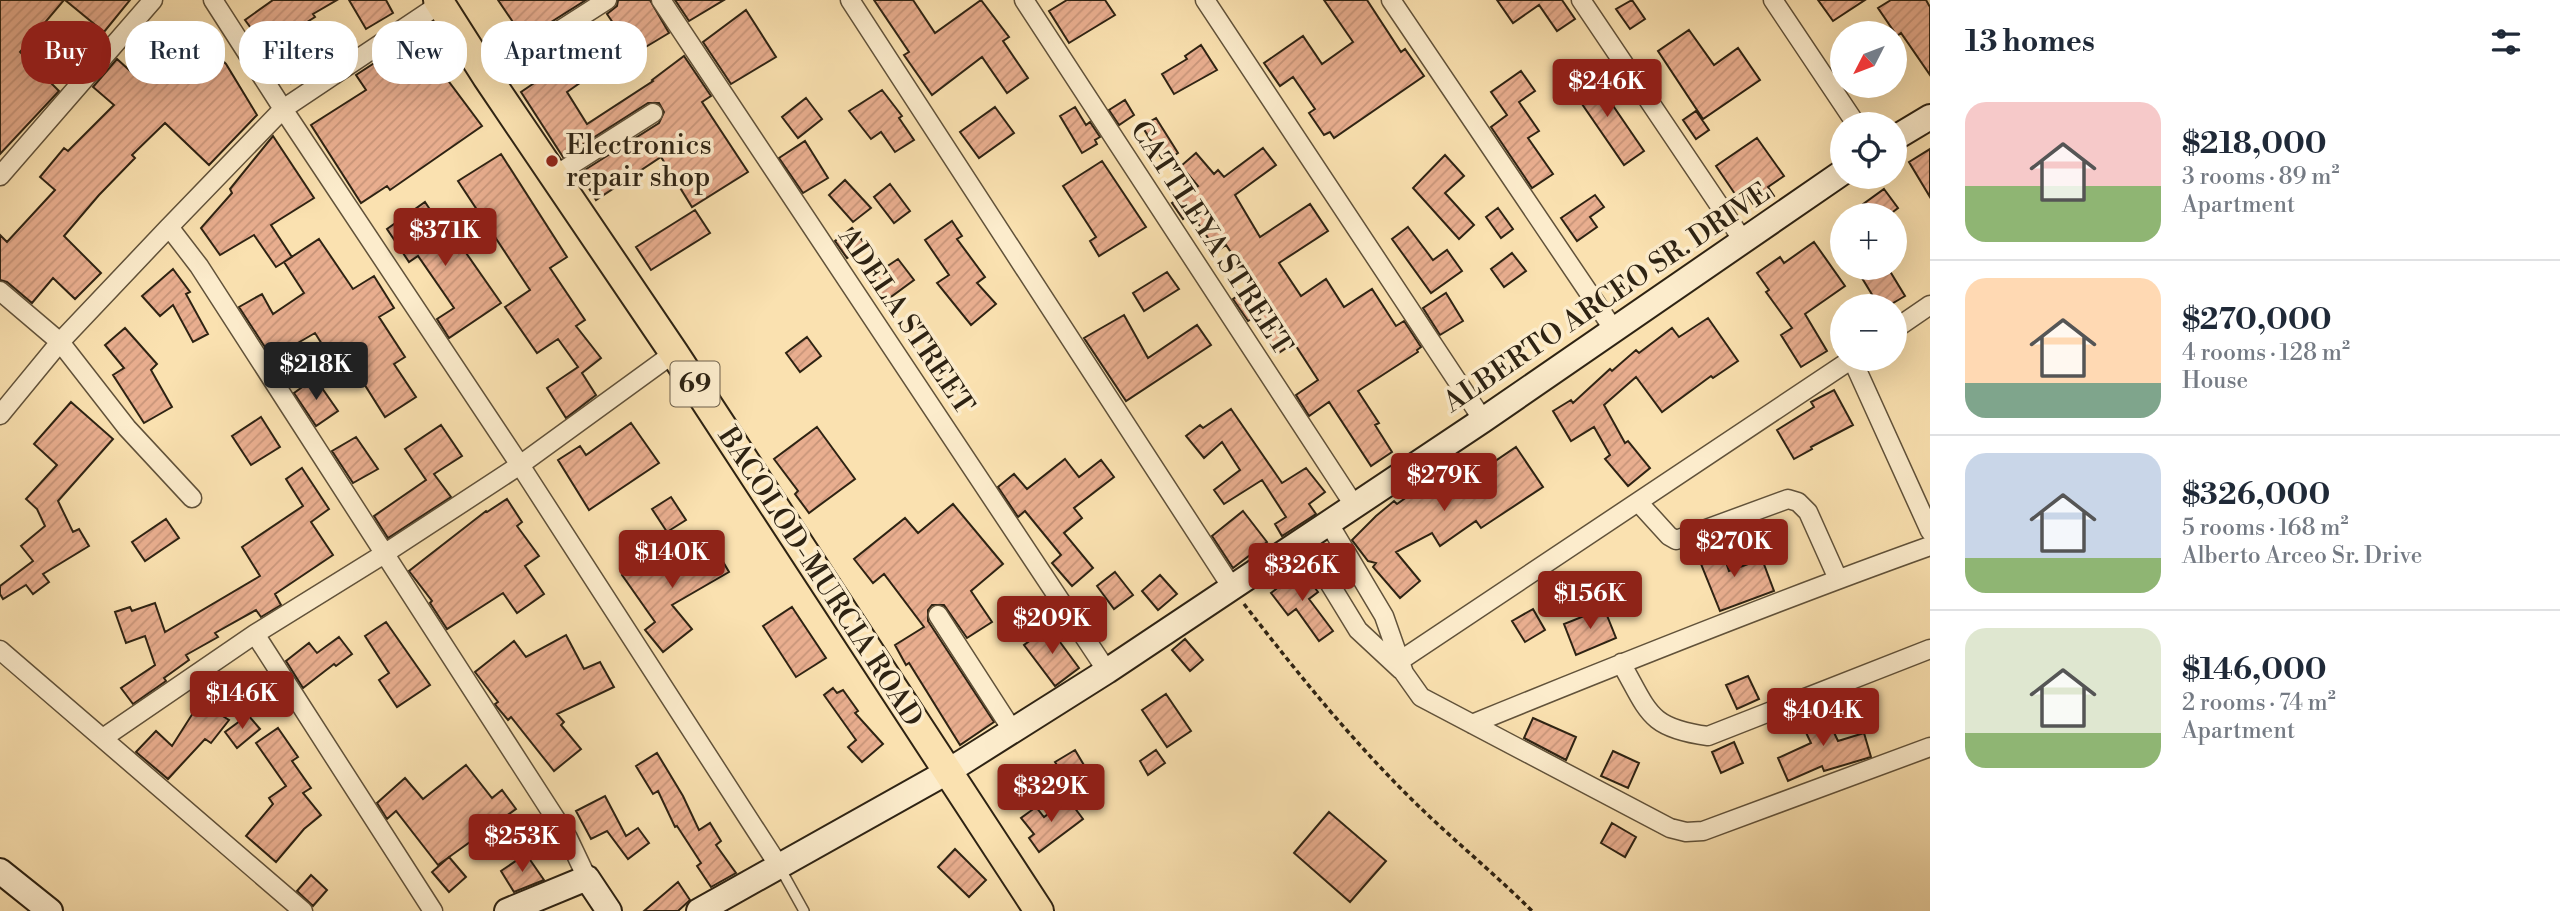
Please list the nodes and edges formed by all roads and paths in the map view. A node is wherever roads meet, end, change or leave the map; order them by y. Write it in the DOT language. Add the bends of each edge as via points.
graph roads {
  1 [pos="153,0"];
  2 [pos="213,0"];
  3 [pos="607,0"];
  4 [pos="661,0"];
  5 [pos="850,0"];
  6 [pos="1024,0"];
  7 [pos="1205,0"];
  8 [pos="1391,0"];
  9 [pos="1581,0"];
  10 [pos="1773,0"];
  11 [pos="439,2"];
  12 [pos="574,21"];
  13 [pos="481,68"];
  14 [pos="492,84"];
  15 [pos="283,109"];
  16 [pos="1848,112"];
  17 [pos="653,113"];
  18 [pos="1930,117"];
  19 [pos="1907,131"];
  20 [pos="0,176"];
  21 [pos="554,176"];
  22 [pos="1830,181"];
  23 [pos="169,227"];
  24 [pos="1744,242"];
  25 [pos="0,291"];
  26 [pos="1930,305"];
  27 [pos="1907,321"];
  28 [pos="1614,330"];
  29 [pos="60,342"];
  30 [pos="674,353"];
  31 [pos="1834,371"];
  32 [pos="1857,371"];
  33 [pos="0,415"];
  34 [pos="1483,420"];
  35 [pos="520,465"];
  36 [pos="192,498"];
  37 [pos="1638,502"];
  38 [pos="1354,505"];
  39 [pos="1328,522"];
  40 [pos="1930,531"];
  41 [pos="1303,540"];
  42 [pos="1930,545"];
  43 [pos="384,554"];
  44 [pos="1838,579"];
  45 [pos="1231,586"];
  46 [pos="938,615"];
  47 [pos="255,634"];
  48 [pos="1930,649"];
  49 [pos="0,650"];
  50 [pos="1621,663"];
  51 [pos="1399,666"];
  52 [pos="1107,671"];
  53 [pos="1472,724"];
  54 [pos="1013,731"];
  55 [pos="103,738"];
  56 [pos="1930,747"];
  57 [pos="947,772"];
  58 [pos="779,866"];
  59 [pos="0,871"];
  60 [pos="587,878"];
  61 [pos="50,911"];
  62 [pos="303,911"];
  63 [pos="433,911"];
  64 [pos="507,911"];
  65 [pos="609,911"];
  66 [pos="699,911"];
  67 [pos="804,911"];
  68 [pos="1039,911"];
  69 [pos="1532,911"];
  1 -- 20 [label="street"];
  2 -- 15 [label="street"];
  3 -- 12 [label="street"];
  4 -- 52 [label="street, ADELA STREET"];
  5 -- 45 [label="street"];
  6 -- 38 [label="street, CATTLEYA STREET"];
  7 -- 34 [label="street"];
  8 -- 28 [label="street"];
  9 -- 24 [label="street"];
  10 -- 16 [label="street"];
  11 -- 13 [label="main road, BACOLOD-MURCIA ROAD / 69"];
  11 -- 15 [label="street"];
  14 -- 21 [label="main road, BACOLOD-MURCIA ROAD / 69"];
  15 -- 23 [label="street"];
  15 -- 35 [label="street"];
  17 -- 21 [label="street"];
  18 -- 19 [label="street"];
  21 -- 30 [label="main road, BACOLOD-MURCIA ROAD / 69"];
  22 -- 24 [label="street, ALBERTO ARCEO SR. DRIVE"];
  23 -- 29 [label="street"];
  23 -- 43 [label="street"];
  24 -- 28 [label="street, ALBERTO ARCEO SR. DRIVE"];
  25 -- 29 [label="street"];
  26 -- 27 [label="street"];
  28 -- 34 [label="street, ALBERTO ARCEO SR. DRIVE"];
  29 -- 33 [label="street"];
  29 -- 36 [label="street" via="127,428"];
  30 -- 35 [label="street"];
  30 -- 57 [label="main road, BACOLOD-MURCIA ROAD / 69"];
  31 -- 37 [label="street"];
  32 -- 40 [label="street"];
  34 -- 38 [label="street, ALBERTO ARCEO SR. DRIVE"];
  35 -- 43 [label="street"];
  35 -- 58 [label="street"];
  37 -- 44 [label="street" via="1676,540 1788,499 1798,502 1808,512"];
  37 -- 51 [label="street"];
  38 -- 39 [label="street, ALBERTO ARCEO SR. DRIVE"];
  39 -- 41 [label="street, ALBERTO ARCEO SR. DRIVE"];
  39 -- 51 [label="street" via="1384,616"];
  41 -- 45 [label="street, ALBERTO ARCEO SR. DRIVE"];
  41 -- 51 [label="street" via="1358,629"];
  42 -- 44 [label="street"];
  43 -- 47 [label="street"];
  43 -- 60 [label="street" via="568,838"];
  44 -- 50 [label="street"];
  45 -- 52 [label="street, ALBERTO ARCEO SR. DRIVE"];
  45 -- 69 [label="path" via="1349,733 1429,816"];
  46 -- 54 [label="street"];
  47 -- 55 [label="street"];
  47 -- 63 [label="street"];
  48 -- 50 [label="street" via="1708,736 1679,732 1653,718"];
  49 -- 55 [label="street"];
  50 -- 53 [label="street"];
  51 -- 53 [label="street" via="1421,697"];
  52 -- 54 [label="street, ALBERTO ARCEO SR. DRIVE"];
  53 -- 56 [label="street" via="1670,828 1686,832 1703,831"];
  54 -- 57 [label="street, ALBERTO ARCEO SR. DRIVE"];
  55 -- 62 [label="street"];
  57 -- 58 [label="street, ALBERTO ARCEO SR. DRIVE"];
  57 -- 68 [label="main road, BACOLOD-MURCIA ROAD / 69"];
  58 -- 66 [label="street, ALBERTO ARCEO SR. DRIVE"];
  58 -- 67 [label="lane"];
  59 -- 61 [label="street"];
  60 -- 64 [label="street"];
  60 -- 65 [label="street"];
}
